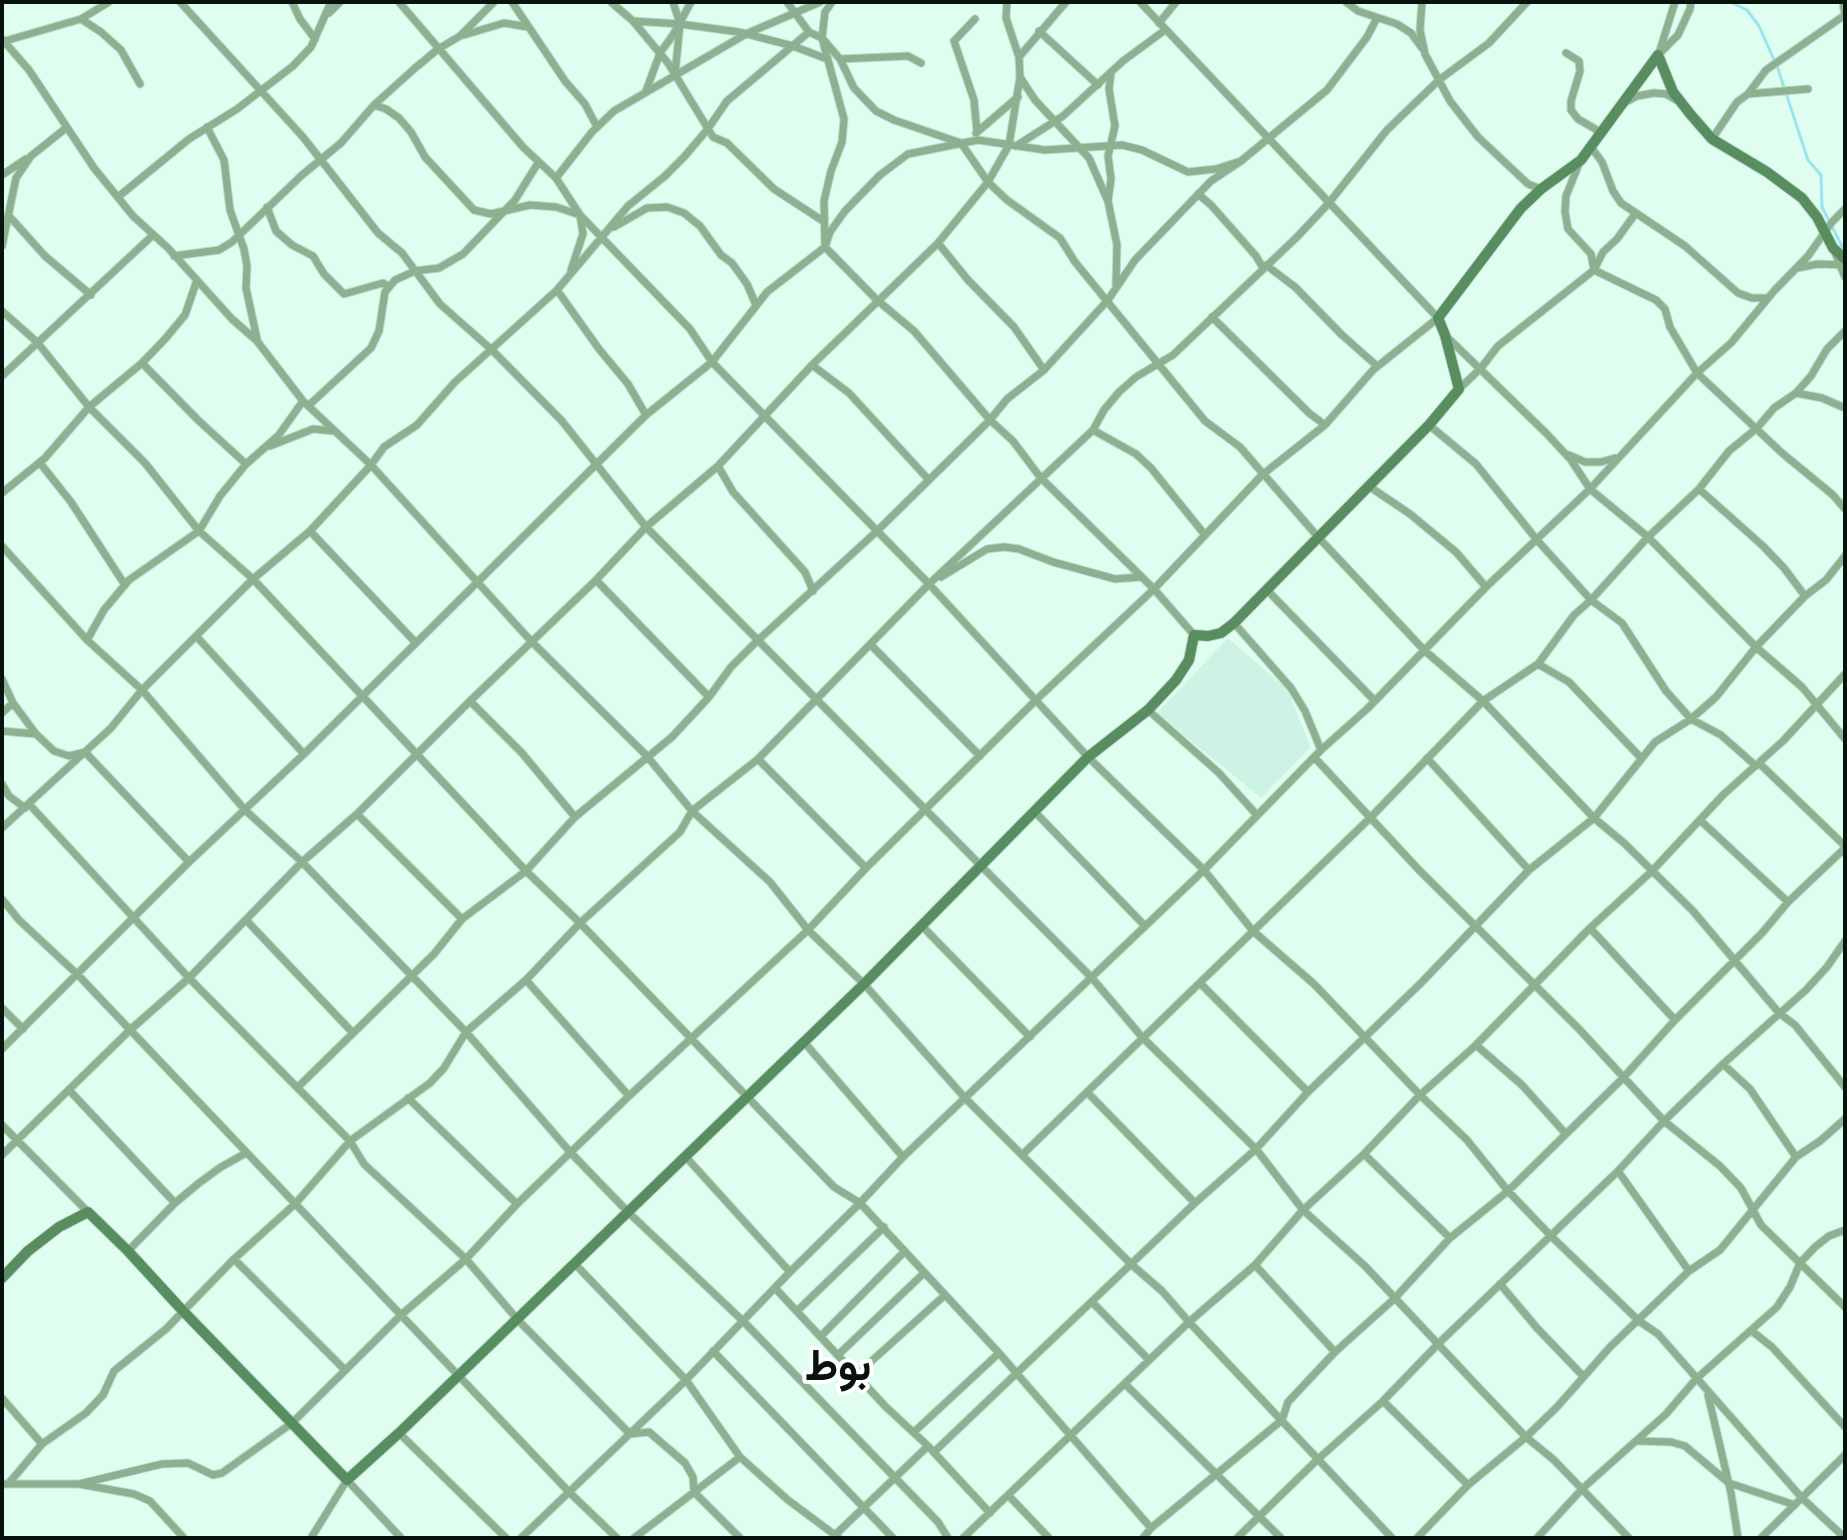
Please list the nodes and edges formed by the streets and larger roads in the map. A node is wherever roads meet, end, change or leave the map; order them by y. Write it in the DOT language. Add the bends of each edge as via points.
graph roads {
  1 [pos="109,2"];
  2 [pos="180,2"];
  3 [pos="292,2"];
  4 [pos="331,2"];
  5 [pos="340,2"];
  6 [pos="399,2"];
  7 [pos="494,2"];
  8 [pos="512,2"];
  9 [pos="611,2"];
  10 [pos="673,2"];
  11 [pos="691,2"];
  12 [pos="787,2"];
  13 [pos="820,2"];
  14 [pos="832,2"];
  15 [pos="1007,2"];
  16 [pos="1066,2"];
  17 [pos="1140,2"];
  18 [pos="1176,2"];
  19 [pos="1346,2"];
  20 [pos="1422,2"];
  21 [pos="1525,2"];
  22 [pos="1675,2"];
  23 [pos="1691,2"];
  24 [pos="1843,2"];
  25 [pos="796,14"];
  26 [pos="1845,15"];
  27 [pos="324,17"];
  28 [pos="1377,18"];
  29 [pos="81,19"];
  30 [pos="975,19"];
  31 [pos="633,21"];
  32 [pos="680,24"];
  33 [pos="528,27"];
  34 [pos="1162,27"];
  35 [pos="1039,31"];
  36 [pos="809,32"];
  37 [pos="746,34"];
  38 [pos="460,36"];
  39 [pos="822,38"];
  40 [pos="315,39"];
  41 [pos="3,40"];
  42 [pos="793,46"];
  43 [pos="438,49"];
  44 [pos="660,53"];
  45 [pos="1566,53"];
  46 [pos="1425,54"];
  47 [pos="1658,55"];
  48 [pos="1019,57"];
  49 [pos="827,59"];
  50 [pos="840,59"];
  51 [pos="921,63"];
  52 [pos="1111,72"];
  53 [pos="675,75"];
  54 [pos="1020,77"];
  55 [pos="1439,80"];
  56 [pos="140,84"];
  57 [pos="1098,85"];
  58 [pos="261,89"];
  59 [pos="1808,89"];
  60 [pos="645,93"];
  61 [pos="1748,94"];
  62 [pos="1018,97"];
  63 [pos="1680,102"];
  64 [pos="1623,104"];
  65 [pos="374,105"];
  66 [pos="1054,121"];
  67 [pos="207,127"];
  68 [pos="597,127"];
  69 [pos="66,128"];
  70 [pos="707,130"];
  71 [pos="977,132"];
  72 [pos="1602,133"];
  73 [pos="1267,139"];
  74 [pos="1712,139"];
  75 [pos="961,143"];
  76 [pos="1012,146"];
  77 [pos="1109,147"];
  78 [pos="1591,147"];
  79 [pos="1082,149"];
  80 [pos="31,156"];
  81 [pos="320,158"];
  82 [pos="1581,160"];
  83 [pos="1241,161"];
  84 [pos="538,163"];
  85 [pos="2,175"];
  86 [pos="556,178"];
  87 [pos="988,182"];
  88 [pos="1541,189"];
  89 [pos="1198,194"];
  90 [pos="118,197"];
  91 [pos="1108,201"];
  92 [pos="1328,204"];
  93 [pos="267,207"];
  94 [pos="506,209"];
  95 [pos="1845,209"];
  96 [pos="1635,214"];
  97 [pos="580,215"];
  98 [pos="10,217"];
  99 [pos="823,221"];
  100 [pos="1825,233"];
  101 [pos="240,234"];
  102 [pos="153,235"];
  103 [pos="603,235"];
  104 [pos="938,243"];
  105 [pos="2,246"];
  106 [pos="825,247"];
  107 [pos="174,256"];
  108 [pos="1843,263"];
  109 [pos="1264,267"];
  110 [pos="1797,268"];
  111 [pos="1594,270"];
  112 [pos="415,271"];
  113 [pos="568,277"];
  114 [pos="1845,277"];
  115 [pos="197,280"];
  116 [pos="389,287"];
  117 [pos="1116,288"];
  118 [pos="557,290"];
  119 [pos="91,295"];
  120 [pos="1768,298"];
  121 [pos="877,300"];
  122 [pos="1108,300"];
  123 [pos="756,305"];
  124 [pos="3,311"];
  125 [pos="1212,317"];
  126 [pos="1438,318"];
  127 [pos="1845,331"];
  128 [pos="1445,335"];
  129 [pos="257,341"];
  130 [pos="37,342"];
  131 [pos="492,350"];
  132 [pos="712,362"];
  133 [pos="142,363"];
  134 [pos="1157,364"];
  135 [pos="812,365"];
  136 [pos="1377,366"];
  137 [pos="1481,368"];
  138 [pos="1044,370"];
  139 [pos="1697,373"];
  140 [pos="2,376"];
  141 [pos="1459,389"];
  142 [pos="1796,393"];
  143 [pos="306,404"];
  144 [pos="89,407"];
  145 [pos="1845,408"];
  146 [pos="765,414"];
  147 [pos="646,415"];
  148 [pos="990,420"];
  149 [pos="1325,425"];
  150 [pos="1429,425"];
  151 [pos="1757,428"];
  152 [pos="1093,430"];
  153 [pos="336,432"];
  154 [pos="261,451"];
  155 [pos="1565,453"];
  156 [pos="1617,458"];
  157 [pos="40,463"];
  158 [pos="246,464"];
  159 [pos="371,465"];
  160 [pos="718,466"];
  161 [pos="596,467"];
  162 [pos="1262,475"];
  163 [pos="1040,477"];
  164 [pos="928,479"];
  165 [pos="1370,487"];
  166 [pos="1590,489"];
  167 [pos="1699,489"];
  168 [pos="2,493"];
  169 [pos="1845,509"];
  170 [pos="646,527"];
  171 [pos="199,531"];
  172 [pos="310,531"];
  173 [pos="876,532"];
  174 [pos="1205,535"];
  175 [pos="1318,537"];
  176 [pos="1648,537"];
  177 [pos="1537,540"];
  178 [pos="2,546"];
  179 [pos="1845,556"];
  180 [pos="1141,577"];
  181 [pos="253,579"];
  182 [pos="596,580"];
  183 [pos="479,583"];
  184 [pos="929,584"];
  185 [pos="125,585"];
  186 [pos="1486,587"];
  187 [pos="1154,589"];
  188 [pos="1266,589"];
  189 [pos="813,591"];
  190 [pos="1805,596"];
  191 [pos="1591,600"];
  192 [pos="1234,623"];
  193 [pos="1194,635"];
  194 [pos="197,637"];
  195 [pos="87,640"];
  196 [pos="531,641"];
  197 [pos="756,642"];
  198 [pos="416,643"];
  199 [pos="871,645"];
  200 [pos="1756,647"];
  201 [pos="1424,650"];
  202 [pos="1538,664"];
  203 [pos="1845,674"];
  204 [pos="2,679"];
  205 [pos="142,690"];
  206 [pos="361,696"];
  207 [pos="709,697"];
  208 [pos="1037,699"];
  209 [pos="813,700"];
  210 [pos="470,701"];
  211 [pos="1375,701"];
  212 [pos="1483,701"];
  213 [pos="13,703"];
  214 [pos="1815,704"];
  215 [pos="1148,710"];
  216 [pos="2,713"];
  217 [pos="1691,719"];
  218 [pos="2,731"];
  219 [pos="36,734"];
  220 [pos="1845,739"];
  221 [pos="1321,750"];
  222 [pos="85,752"];
  223 [pos="304,754"];
  224 [pos="646,755"];
  225 [pos="416,756"];
  226 [pos="980,756"];
  227 [pos="1088,757"];
  228 [pos="1314,757"];
  229 [pos="1427,758"];
  230 [pos="1641,758"];
  231 [pos="758,759"];
  232 [pos="1758,764"];
  233 [pos="2,784"];
  234 [pos="5,794"];
  235 [pos="27,806"];
  236 [pos="245,810"];
  237 [pos="692,811"];
  238 [pos="925,812"];
  239 [pos="1035,812"];
  240 [pos="357,814"];
  241 [pos="1256,814"];
  242 [pos="575,817"];
  243 [pos="1371,817"];
  244 [pos="1594,818"];
  245 [pos="1700,820"];
  246 [pos="2,828"];
  247 [pos="1845,847"];
  248 [pos="189,862"];
  249 [pos="302,862"];
  250 [pos="982,867"];
  251 [pos="866,868"];
  252 [pos="1204,870"];
  253 [pos="1529,870"];
  254 [pos="526,871"];
  255 [pos="1652,871"];
  256 [pos="2,899"];
  257 [pos="1788,902"];
  258 [pos="132,919"];
  259 [pos="462,919"];
  260 [pos="247,921"];
  261 [pos="580,923"];
  262 [pos="922,926"];
  263 [pos="1145,926"];
  264 [pos="1476,926"];
  265 [pos="1590,928"];
  266 [pos="808,930"];
  267 [pos="1253,931"];
  268 [pos="1845,941"];
  269 [pos="1733,961"];
  270 [pos="78,975"];
  271 [pos="411,977"];
  272 [pos="189,978"];
  273 [pos="1092,978"];
  274 [pos="526,980"];
  275 [pos="1200,983"];
  276 [pos="864,984"];
  277 [pos="1534,985"];
  278 [pos="2,1008"];
  279 [pos="1779,1013"];
  280 [pos="1675,1020"];
  281 [pos="23,1029"];
  282 [pos="130,1030"];
  283 [pos="466,1032"];
  284 [pos="353,1033"];
  285 [pos="1030,1037"];
  286 [pos="1142,1037"];
  287 [pos="1365,1037"];
  288 [pos="690,1039"];
  289 [pos="804,1042"];
  290 [pos="1476,1045"];
  291 [pos="2,1049"];
  292 [pos="1723,1064"];
  293 [pos="1623,1078"];
  294 [pos="299,1086"];
  295 [pos="1845,1087"];
  296 [pos="69,1090"];
  297 [pos="1308,1092"];
  298 [pos="1088,1093"];
  299 [pos="1420,1095"];
  300 [pos="629,1096"];
  301 [pos="746,1097"];
  302 [pos="408,1098"];
  303 [pos="965,1098"];
  304 [pos="1845,1119"];
  305 [pos="1664,1121"];
  306 [pos="2,1125"];
  307 [pos="1565,1133"];
  308 [pos="17,1141"];
  309 [pos="350,1141"];
  310 [pos="1256,1149"];
  311 [pos="246,1153"];
  312 [pos="571,1153"];
  313 [pos="1364,1154"];
  314 [pos="2,1155"];
  315 [pos="1022,1155"];
  316 [pos="685,1156"];
  317 [pos="903,1157"];
  318 [pos="1796,1157"];
  319 [pos="1618,1171"];
  320 [pos="1508,1191"];
  321 [pos="175,1203"];
  322 [pos="296,1203"];
  323 [pos="860,1203"];
  324 [pos="1195,1203"];
  325 [pos="517,1204"];
  326 [pos="1753,1207"];
  327 [pos="1303,1210"];
  328 [pos="88,1212"];
  329 [pos="628,1212"];
  330 [pos="884,1227"];
  331 [pos="1845,1230"];
  332 [pos="1551,1236"];
  333 [pos="1450,1238"];
  334 [pos="128,1251"];
  335 [pos="905,1251"];
  336 [pos="234,1259"];
  337 [pos="466,1259"];
  338 [pos="1800,1263"];
  339 [pos="575,1264"];
  340 [pos="1132,1265"];
  341 [pos="1255,1265"];
  342 [pos="1689,1271"];
  343 [pos="790,1272"];
  344 [pos="924,1273"];
  345 [pos="2,1278"];
  346 [pos="1500,1284"];
  347 [pos="775,1288"];
  348 [pos="945,1295"];
  349 [pos="1394,1299"];
  350 [pos="1093,1303"];
  351 [pos="1845,1307"];
  352 [pos="183,1311"];
  353 [pos="797,1311"];
  354 [pos="401,1315"];
  355 [pos="517,1319"];
  356 [pos="743,1321"];
  357 [pos="1639,1321"];
  358 [pos="1189,1322"];
  359 [pos="1753,1332"];
  360 [pos="821,1336"];
  361 [pos="1439,1343"];
  362 [pos="713,1351"];
  363 [pos="1335,1352"];
  364 [pos="999,1353"];
  365 [pos="838,1355"];
  366 [pos="1149,1360"];
  367 [pos="344,1369"];
  368 [pos="1017,1374"];
  369 [pos="856,1375"];
  370 [pos="459,1376"];
  371 [pos="1583,1376"];
  372 [pos="1696,1379"];
  373 [pos="686,1380"];
  374 [pos="1125,1384"];
  375 [pos="1706,1389"];
  376 [pos="2,1398"];
  377 [pos="1383,1401"];
  378 [pos="1282,1420"];
  379 [pos="292,1423"];
  380 [pos="1845,1427"];
  381 [pos="914,1432"];
  382 [pos="399,1433"];
  383 [pos="630,1434"];
  384 [pos="1069,1436"];
  385 [pos="1526,1437"];
  386 [pos="1638,1441"];
  387 [pos="42,1444"];
  388 [pos="931,1449"];
  389 [pos="1845,1455"];
  390 [pos="740,1457"];
  391 [pos="1317,1460"];
  392 [pos="1216,1475"];
  393 [pos="896,1478"];
  394 [pos="347,1480"];
  395 [pos="1729,1483"];
  396 [pos="5,1484"];
  397 [pos="79,1484"];
  398 [pos="1468,1485"];
  399 [pos="1582,1489"];
  400 [pos="694,1492"];
  401 [pos="570,1493"];
  402 [pos="1008,1495"];
  403 [pos="1802,1498"];
  404 [pos="1795,1505"];
  405 [pos="864,1506"];
  406 [pos="990,1513"];
  407 [pos="1260,1516"];
  408 [pos="1151,1528"];
  409 [pos="837,1536"];
  410 [pos="184,1538"];
  411 [pos="311,1538"];
  412 [pos="401,1538"];
  413 [pos="506,1538"];
  414 [pos="521,1538"];
  415 [pos="617,1538"];
  416 [pos="634,1538"];
  417 [pos="740,1538"];
  418 [pos="893,1538"];
  419 [pos="948,1538"];
  420 [pos="963,1538"];
  421 [pos="1049,1538"];
  422 [pos="1143,1538"];
  423 [pos="1237,1538"];
  424 [pos="1281,1538"];
  425 [pos="1392,1538"];
  426 [pos="1417,1538"];
  427 [pos="1537,1538"];
  428 [pos="1629,1538"];
  429 [pos="1738,1538"];
  430 [pos="1761,1538"];
  431 [pos="1845,1538"];
  1 -- 29 [label="street"];
  2 -- 58 [label="street"];
  3 -- 40 [label="street"];
  4 -- 27 [label="street"];
  5 -- 27 [label="street"];
  6 -- 43 [label="street"];
  7 -- 38 [label="street"];
  8 -- 33 [label="street"];
  9 -- 31 [label="street"];
  10 -- 32 [label="street"];
  11 -- 32 [label="street"];
  12 -- 25 [label="street"];
  13 -- 25 [label="street"];
  14 -- 39 [label="street" via="825,12"];
  15 -- 48 [label="street" via="1006,18"];
  16 -- 35 [label="street"];
  17 -- 34 [label="street"];
  18 -- 34 [label="street"];
  19 -- 28 [label="street"];
  20 -- 46 [label="street"];
  21 -- 55 [label="street" via="1489,43"];
  22 -- 47 [label="street"];
  23 -- 47 [label="street" via="1678,35"];
  24 -- 26 [label="street"];
  25 -- 36 [label="street"];
  25 -- 37 [label="street"];
  26 -- 61 [label="street" via="1766,70"];
  27 -- 40 [label="street"];
  28 -- 46 [label="street" via="1411,33"];
  28 -- 73 [label="street" via="1327,90"];
  29 -- 41 [label="street"];
  29 -- 56 [label="street" via="121,50"];
  30 -- 71 [label="street" via="954,41 974,100"];
  31 -- 32 [label="street"];
  31 -- 44 [label="street"];
  32 -- 37 [label="street"];
  32 -- 44 [label="street"];
  32 -- 53 [label="street"];
  33 -- 38 [label="street" via="504,23"];
  33 -- 68 [label="street"];
  34 -- 52 [label="street"];
  34 -- 73 [label="street"];
  35 -- 48 [label="street"];
  35 -- 57 [label="street"];
  36 -- 39 [label="street"];
  36 -- 42 [label="street"];
  37 -- 42 [label="street"];
  37 -- 53 [label="street"];
  38 -- 43 [label="street"];
  39 -- 49 [label="street"];
  39 -- 50 [label="street"];
  40 -- 58 [label="street" via="293,66"];
  41 -- 69 [label="street"];
  42 -- 49 [label="street"];
  42 -- 70 [label="street" via="727,101"];
  43 -- 65 [label="street"];
  43 -- 84 [label="street"];
  44 -- 53 [label="street"];
  44 -- 60 [label="street"];
  45 -- 72 [label="street" via="1579,61 1580,71 1571,110"];
  46 -- 55 [label="street"];
  47 -- 63 [label="street"];
  47 -- 64 [label="street"];
  48 -- 54 [label="street"];
  49 -- 99 [label="street" via="844,119"];
  50 -- 51 [label="street" via="908,56"];
  50 -- 75 [label="street" via="854,88 876,111"];
  52 -- 57 [label="street"];
  52 -- 77 [label="street" via="1115,126"];
  53 -- 60 [label="street"];
  53 -- 70 [label="street"];
  54 -- 62 [label="street"];
  54 -- 66 [label="street"];
  55 -- 88 [label="street" via="1478,137 1528,184"];
  55 -- 92 [label="street" via="1387,130"];
  57 -- 66 [label="street"];
  58 -- 67 [label="street"];
  58 -- 81 [label="street"];
  59 -- 61 [label="street"];
  60 -- 68 [label="street"];
  61 -- 74 [label="street"];
  62 -- 71 [label="street"];
  62 -- 76 [label="street"];
  63 -- 64 [label="street" via="1654,93"];
  63 -- 74 [label="street"];
  64 -- 72 [label="street"];
  65 -- 81 [label="street" via="341,143"];
  65 -- 94 [label="street" via="399,118 425,157 474,210 491,214"];
  66 -- 76 [label="street"];
  66 -- 79 [label="street"];
  67 -- 90 [label="street"];
  67 -- 101 [label="street" via="224,160 230,210"];
  68 -- 86 [label="street"];
  69 -- 80 [label="street"];
  69 -- 90 [label="street"];
  70 -- 99 [label="street" via="774,189"];
  70 -- 103 [label="street"];
  71 -- 75 [label="street"];
  72 -- 78 [label="street"];
  73 -- 83 [label="street"];
  73 -- 92 [label="street"];
  74 -- 100 [label="street" via="1802,198"];
  75 -- 76 [label="street"];
  75 -- 87 [label="street"];
  75 -- 106 [label="street" via="908,154 880,175 845,211"];
  76 -- 79 [label="street"];
  76 -- 87 [label="street"];
  77 -- 79 [label="street"];
  77 -- 83 [label="street" via="1142,150 1188,172"];
  77 -- 91 [label="street"];
  78 -- 82 [label="street"];
  78 -- 96 [label="street" via="1613,191"];
  79 -- 91 [label="street"];
  80 -- 85 [label="street"];
  80 -- 98 [label="street" via="16,178"];
  81 -- 93 [label="street"];
  81 -- 112 [label="street"];
  82 -- 88 [label="street"];
  82 -- 111 [label="street" via="1565,212 1568,229 1591,254"];
  83 -- 89 [label="street"];
  84 -- 86 [label="street"];
  84 -- 94 [label="street"];
  86 -- 97 [label="street"];
  87 -- 104 [label="street"];
  87 -- 122 [label="street" via="1060,238"];
  88 -- 126 [label="street"];
  89 -- 109 [label="street"];
  89 -- 117 [label="street" via="1135,260"];
  90 -- 102 [label="street"];
  91 -- 117 [label="street" via="1117,245"];
  92 -- 109 [label="street"];
  92 -- 126 [label="street"];
  93 -- 101 [label="street"];
  93 -- 116 [label="street" via="276,231 313,256 344,294 383,283"];
  94 -- 97 [label="street" via="556,207"];
  94 -- 112 [label="street" via="463,254 439,268"];
  95 -- 100 [label="street"];
  96 -- 111 [label="street"];
  96 -- 120 [label="street" via="1662,228 1738,293"];
  97 -- 103 [label="street"];
  97 -- 113 [label="street" via="583,234"];
  98 -- 105 [label="street"];
  98 -- 119 [label="street"];
  99 -- 106 [label="street"];
  100 -- 108 [label="street"];
  100 -- 110 [label="street"];
  101 -- 107 [label="street" via="219,250"];
  101 -- 129 [label="street"];
  102 -- 107 [label="street"];
  102 -- 119 [label="street"];
  103 -- 113 [label="street"];
  103 -- 123 [label="street" via="647,208 684,213 732,263"];
  103 -- 132 [label="street" via="690,329"];
  104 -- 121 [label="street"];
  104 -- 138 [label="street" via="1014,327"];
  106 -- 121 [label="street"];
  106 -- 123 [label="street"];
  107 -- 115 [label="street"];
  108 -- 110 [label="street"];
  108 -- 114 [label="street"];
  109 -- 125 [label="street"];
  109 -- 136 [label="street" via="1295,287"];
  110 -- 120 [label="street"];
  111 -- 137 [label="street" via="1498,346"];
  111 -- 139 [label="street" via="1656,300"];
  112 -- 116 [label="street"];
  112 -- 131 [label="street" via="440,304"];
  113 -- 118 [label="street"];
  115 -- 129 [label="street"];
  115 -- 133 [label="street" via="185,315"];
  116 -- 143 [label="street" via="371,348"];
  117 -- 122 [label="street"];
  118 -- 131 [label="street"];
  118 -- 147 [label="street"];
  119 -- 130 [label="street"];
  120 -- 139 [label="street" via="1731,343"];
  121 -- 135 [label="street"];
  121 -- 148 [label="street" via="914,331"];
  122 -- 134 [label="street"];
  122 -- 138 [label="street"];
  123 -- 132 [label="street"];
  124 -- 130 [label="street"];
  125 -- 134 [label="street"];
  125 -- 149 [label="street"];
  126 -- 128 [label="street"];
  126 -- 136 [label="street"];
  127 -- 142 [label="street"];
  128 -- 137 [label="street"];
  128 -- 141 [label="street"];
  129 -- 143 [label="street"];
  130 -- 140 [label="street"];
  130 -- 144 [label="street"];
  131 -- 159 [label="street" via="417,425 384,447"];
  131 -- 161 [label="street" via="562,421"];
  132 -- 146 [label="street"];
  132 -- 147 [label="street"];
  133 -- 144 [label="street"];
  133 -- 158 [label="street"];
  134 -- 152 [label="street" via="1119,392"];
  134 -- 162 [label="street" via="1205,421 1240,447"];
  135 -- 146 [label="street"];
  135 -- 164 [label="street" via="849,393"];
  136 -- 149 [label="street"];
  137 -- 141 [label="street"];
  137 -- 155 [label="street"];
  138 -- 148 [label="street"];
  139 -- 151 [label="street"];
  139 -- 156 [label="street"];
  141 -- 150 [label="street"];
  142 -- 145 [label="street"];
  142 -- 151 [label="street"];
  143 -- 153 [label="street"];
  143 -- 154 [label="street"];
  144 -- 157 [label="street"];
  144 -- 171 [label="street" via="145,463"];
  146 -- 160 [label="street"];
  146 -- 173 [label="street"];
  147 -- 161 [label="street"];
  148 -- 163 [label="street"];
  148 -- 164 [label="street"];
  149 -- 162 [label="street"];
  150 -- 165 [label="street"];
  150 -- 177 [label="street" via="1476,464"];
  151 -- 167 [label="street" via="1729,451"];
  151 -- 169 [label="street"];
  152 -- 163 [label="street"];
  152 -- 174 [label="street" via="1151,468"];
  153 -- 154 [label="street" via="313,429"];
  153 -- 159 [label="street"];
  154 -- 158 [label="street"];
  155 -- 156 [label="street" via="1585,462"];
  155 -- 166 [label="street"];
  156 -- 166 [label="street"];
  157 -- 168 [label="street"];
  157 -- 185 [label="street"];
  158 -- 171 [label="street"];
  159 -- 172 [label="street"];
  159 -- 183 [label="street"];
  160 -- 170 [label="street"];
  160 -- 189 [label="street" via="733,492 805,572"];
  161 -- 170 [label="street"];
  161 -- 183 [label="street"];
  162 -- 174 [label="street"];
  162 -- 175 [label="street"];
  163 -- 180 [label="street"];
  163 -- 184 [label="street"];
  164 -- 173 [label="street"];
  165 -- 175 [label="street"];
  165 -- 186 [label="street" via="1456,552"];
  166 -- 176 [label="street"];
  166 -- 177 [label="street"];
  167 -- 176 [label="street"];
  167 -- 190 [label="street" via="1773,557"];
  170 -- 182 [label="street"];
  170 -- 197 [label="street"];
  171 -- 181 [label="street"];
  171 -- 185 [label="street"];
  172 -- 181 [label="street"];
  172 -- 198 [label="street"];
  173 -- 184 [label="street"];
  173 -- 189 [label="street"];
  174 -- 187 [label="street"];
  175 -- 188 [label="street"];
  175 -- 201 [label="street"];
  176 -- 191 [label="street"];
  176 -- 200 [label="street"];
  177 -- 186 [label="street"];
  177 -- 191 [label="street"];
  178 -- 195 [label="street"];
  179 -- 190 [label="street"];
  180 -- 184 [label="street" via="1115,579 1004,547 987,549"];
  180 -- 187 [label="street"];
  181 -- 194 [label="street"];
  181 -- 206 [label="street"];
  182 -- 196 [label="street"];
  182 -- 207 [label="street"];
  183 -- 196 [label="street"];
  183 -- 198 [label="street"];
  184 -- 199 [label="street"];
  184 -- 208 [label="street"];
  185 -- 195 [label="street"];
  186 -- 201 [label="street"];
  187 -- 193 [label="street"];
  187 -- 208 [label="street"];
  188 -- 192 [label="street"];
  188 -- 211 [label="street"];
  189 -- 197 [label="street"];
  190 -- 200 [label="street"];
  191 -- 202 [label="street"];
  191 -- 217 [label="street" via="1622,623"];
  192 -- 193 [label="street" via="1221,633"];
  192 -- 221 [label="street" via="1291,688"];
  193 -- 215 [label="street" via="1189,660"];
  194 -- 205 [label="street"];
  194 -- 223 [label="street"];
  195 -- 205 [label="street"];
  196 -- 210 [label="street"];
  196 -- 224 [label="street"];
  197 -- 207 [label="street"];
  197 -- 209 [label="street"];
  198 -- 206 [label="street"];
  199 -- 209 [label="street"];
  199 -- 226 [label="street"];
  200 -- 214 [label="street"];
  200 -- 217 [label="street"];
  201 -- 211 [label="street"];
  201 -- 212 [label="street"];
  202 -- 212 [label="street"];
  202 -- 230 [label="street" via="1569,682"];
  203 -- 214 [label="street"];
  204 -- 213 [label="street"];
  205 -- 222 [label="street"];
  205 -- 236 [label="street"];
  206 -- 223 [label="street"];
  206 -- 225 [label="street"];
  207 -- 224 [label="street" via="672,737"];
  208 -- 226 [label="street"];
  208 -- 227 [label="street"];
  209 -- 231 [label="street"];
  209 -- 238 [label="street"];
  210 -- 225 [label="street"];
  210 -- 242 [label="street"];
  211 -- 221 [label="street"];
  212 -- 229 [label="street"];
  212 -- 244 [label="street"];
  213 -- 216 [label="street"];
  213 -- 219 [label="street"];
  214 -- 220 [label="street"];
  214 -- 232 [label="street"];
  215 -- 227 [label="street"];
  215 -- 241 [label="street"];
  217 -- 230 [label="street" via="1655,742"];
  217 -- 232 [label="street"];
  218 -- 219 [label="street"];
  219 -- 222 [label="street" via="54,751 69,756"];
  221 -- 228 [label="street"];
  222 -- 235 [label="street"];
  222 -- 248 [label="street"];
  223 -- 236 [label="street"];
  224 -- 237 [label="street"];
  224 -- 242 [label="street"];
  225 -- 240 [label="street"];
  225 -- 254 [label="street"];
  226 -- 238 [label="street"];
  227 -- 239 [label="street"];
  227 -- 252 [label="street"];
  228 -- 241 [label="street"];
  228 -- 243 [label="street"];
  229 -- 243 [label="street"];
  229 -- 253 [label="street"];
  230 -- 244 [label="street"];
  231 -- 237 [label="street"];
  231 -- 251 [label="street"];
  232 -- 245 [label="street"];
  232 -- 247 [label="street"];
  233 -- 234 [label="street"];
  234 -- 235 [label="street"];
  235 -- 246 [label="street"];
  235 -- 258 [label="street"];
  236 -- 248 [label="street"];
  236 -- 249 [label="street"];
  237 -- 261 [label="street" via="680,832"];
  237 -- 266 [label="street" via="770,882"];
  238 -- 250 [label="street"];
  238 -- 251 [label="street"];
  239 -- 250 [label="street"];
  239 -- 263 [label="street"];
  240 -- 249 [label="street"];
  240 -- 259 [label="street"];
  241 -- 252 [label="street"];
  242 -- 254 [label="street"];
  243 -- 264 [label="street"];
  243 -- 267 [label="street"];
  244 -- 253 [label="street"];
  244 -- 255 [label="street"];
  245 -- 255 [label="street"];
  245 -- 257 [label="street"];
  247 -- 257 [label="street"];
  248 -- 258 [label="street"];
  249 -- 260 [label="street"];
  249 -- 271 [label="street"];
  250 -- 262 [label="street"];
  250 -- 273 [label="street"];
  251 -- 266 [label="street"];
  252 -- 263 [label="street"];
  252 -- 267 [label="street"];
  253 -- 264 [label="street"];
  254 -- 259 [label="street"];
  254 -- 261 [label="street"];
  255 -- 265 [label="street"];
  255 -- 269 [label="street"];
  256 -- 270 [label="street"];
  257 -- 269 [label="street"];
  258 -- 270 [label="street"];
  258 -- 272 [label="street"];
  259 -- 271 [label="street"];
  260 -- 272 [label="street"];
  260 -- 284 [label="street"];
  261 -- 274 [label="street"];
  261 -- 288 [label="street"];
  262 -- 276 [label="street"];
  262 -- 285 [label="street"];
  263 -- 273 [label="street"];
  264 -- 277 [label="street"];
  264 -- 287 [label="street"];
  265 -- 277 [label="street"];
  265 -- 280 [label="street"];
  266 -- 276 [label="street"];
  266 -- 288 [label="street"];
  267 -- 275 [label="street"];
  267 -- 287 [label="street"];
  268 -- 279 [label="street" via="1806,990"];
  269 -- 279 [label="street"];
  269 -- 280 [label="street"];
  270 -- 281 [label="street"];
  270 -- 282 [label="street"];
  271 -- 283 [label="street"];
  271 -- 284 [label="street"];
  272 -- 282 [label="street"];
  272 -- 294 [label="street"];
  273 -- 285 [label="street"];
  273 -- 286 [label="street"];
  274 -- 283 [label="street"];
  274 -- 300 [label="street"];
  275 -- 286 [label="street"];
  275 -- 297 [label="street"];
  276 -- 289 [label="street"];
  276 -- 303 [label="street"];
  277 -- 290 [label="street"];
  277 -- 293 [label="street"];
  278 -- 281 [label="street"];
  279 -- 292 [label="street"];
  279 -- 295 [label="street"];
  280 -- 293 [label="street"];
  281 -- 291 [label="street"];
  282 -- 296 [label="street"];
  282 -- 311 [label="street"];
  283 -- 302 [label="street" via="444,1068"];
  283 -- 312 [label="street"];
  284 -- 294 [label="street"];
  285 -- 303 [label="street"];
  286 -- 298 [label="street"];
  286 -- 310 [label="street"];
  287 -- 297 [label="street"];
  287 -- 299 [label="street"];
  288 -- 300 [label="street"];
  288 -- 301 [label="street"];
  289 -- 301 [label="street"];
  289 -- 317 [label="street"];
  290 -- 299 [label="street"];
  290 -- 307 [label="street"];
  292 -- 305 [label="street"];
  292 -- 318 [label="street" via="1750,1089"];
  293 -- 305 [label="street"];
  293 -- 307 [label="street"];
  294 -- 309 [label="street"];
  296 -- 308 [label="street"];
  296 -- 321 [label="street"];
  297 -- 310 [label="street"];
  298 -- 315 [label="street"];
  298 -- 324 [label="street"];
  299 -- 313 [label="street"];
  299 -- 320 [label="street" via="1467,1140"];
  300 -- 312 [label="street"];
  301 -- 316 [label="street"];
  301 -- 323 [label="street" via="834,1187"];
  302 -- 309 [label="street"];
  302 -- 325 [label="street"];
  303 -- 315 [label="street"];
  303 -- 317 [label="street"];
  304 -- 318 [label="street"];
  305 -- 319 [label="street"];
  305 -- 326 [label="street" via="1720,1166"];
  306 -- 308 [label="street"];
  307 -- 320 [label="street"];
  308 -- 314 [label="street"];
  308 -- 328 [label="street"];
  309 -- 322 [label="street"];
  309 -- 337 [label="street" via="364,1164"];
  310 -- 324 [label="street"];
  310 -- 327 [label="street"];
  311 -- 321 [label="street"];
  311 -- 322 [label="street"];
  312 -- 325 [label="street"];
  312 -- 329 [label="street"];
  313 -- 327 [label="street"];
  313 -- 333 [label="street"];
  315 -- 340 [label="street"];
  316 -- 329 [label="street"];
  316 -- 343 [label="street"];
  317 -- 323 [label="street"];
  318 -- 326 [label="street"];
  319 -- 332 [label="street"];
  319 -- 342 [label="street"];
  320 -- 332 [label="street"];
  320 -- 333 [label="street"];
  321 -- 334 [label="street"];
  322 -- 336 [label="street"];
  322 -- 354 [label="street"];
  323 -- 330 [label="street"];
  323 -- 343 [label="street"];
  324 -- 340 [label="street"];
  325 -- 337 [label="street"];
  326 -- 338 [label="street" via="1761,1225"];
  326 -- 342 [label="street" via="1720,1250"];
  327 -- 341 [label="street"];
  327 -- 349 [label="street"];
  328 -- 334 [label="street"];
  328 -- 345 [label="street" via="59,1227"];
  329 -- 339 [label="street"];
  329 -- 356 [label="street"];
  330 -- 335 [label="street"];
  330 -- 353 [label="street"];
  331 -- 338 [label="street" via="1829,1236"];
  332 -- 346 [label="street"];
  332 -- 357 [label="street"];
  333 -- 349 [label="street"];
  334 -- 352 [label="street"];
  335 -- 344 [label="street"];
  335 -- 360 [label="street"];
  336 -- 352 [label="street"];
  336 -- 367 [label="street"];
  337 -- 354 [label="street"];
  337 -- 355 [label="street"];
  338 -- 351 [label="street"];
  338 -- 359 [label="street" via="1777,1307"];
  339 -- 355 [label="street"];
  339 -- 373 [label="street"];
  340 -- 350 [label="street"];
  340 -- 358 [label="street"];
  341 -- 358 [label="street"];
  341 -- 363 [label="street"];
  342 -- 357 [label="street"];
  343 -- 347 [label="street"];
  344 -- 348 [label="street"];
  344 -- 365 [label="street"];
  346 -- 361 [label="street"];
  346 -- 371 [label="street"];
  347 -- 353 [label="street"];
  347 -- 356 [label="street"];
  348 -- 364 [label="street"];
  348 -- 369 [label="street"];
  349 -- 361 [label="street"];
  349 -- 363 [label="street"];
  350 -- 366 [label="street"];
  350 -- 368 [label="street"];
  352 -- 379 [label="street"];
  352 -- 387 [label="street" via="114,1371 103,1395 86,1413"];
  353 -- 360 [label="street"];
  354 -- 367 [label="street"];
  354 -- 370 [label="street"];
  355 -- 370 [label="street"];
  355 -- 383 [label="street"];
  356 -- 362 [label="street"];
  356 -- 393 [label="street"];
  357 -- 371 [label="street"];
  357 -- 372 [label="street" via="1658,1334"];
  358 -- 366 [label="street"];
  358 -- 378 [label="street"];
  359 -- 372 [label="street"];
  359 -- 380 [label="street"];
  360 -- 365 [label="street"];
  361 -- 377 [label="street"];
  361 -- 385 [label="street"];
  362 -- 373 [label="street"];
  362 -- 405 [label="street"];
  363 -- 378 [label="street" via="1288,1402"];
  364 -- 368 [label="street"];
  364 -- 381 [label="street"];
  365 -- 369 [label="street"];
  366 -- 374 [label="street"];
  367 -- 379 [label="street"];
  368 -- 384 [label="street"];
  368 -- 388 [label="street"];
  369 -- 381 [label="street"];
  370 -- 382 [label="street"];
  370 -- 401 [label="street"];
  371 -- 385 [label="street"];
  372 -- 375 [label="street"];
  372 -- 386 [label="street"];
  373 -- 383 [label="street"];
  373 -- 390 [label="street"];
  374 -- 384 [label="street"];
  374 -- 392 [label="street"];
  375 -- 395 [label="street"];
  375 -- 403 [label="street"];
  376 -- 387 [label="street"];
  377 -- 391 [label="street"];
  377 -- 398 [label="street"];
  378 -- 391 [label="street"];
  378 -- 392 [label="street"];
  379 -- 394 [label="street"];
  379 -- 397 [label="street" via="222,1473 213,1475 188,1463 162,1464"];
  381 -- 388 [label="street"];
  382 -- 394 [label="street"];
  382 -- 413 [label="street"];
  383 -- 400 [label="street" via="649,1432 660,1440 685,1463"];
  383 -- 401 [label="street"];
  384 -- 402 [label="street"];
  384 -- 408 [label="street"];
  385 -- 398 [label="street"];
  385 -- 399 [label="street"];
  386 -- 395 [label="street" via="1685,1446"];
  386 -- 399 [label="street"];
  387 -- 396 [label="street"];
  388 -- 393 [label="street"];
  388 -- 406 [label="street"];
  389 -- 403 [label="street"];
  390 -- 400 [label="street"];
  390 -- 409 [label="street"];
  391 -- 407 [label="street"];
  391 -- 425 [label="street"];
  392 -- 407 [label="street"];
  392 -- 408 [label="street"];
  393 -- 405 [label="street"];
  393 -- 419 [label="street"];
  394 -- 411 [label="street"];
  394 -- 412 [label="street"];
  395 -- 404 [label="street"];
  395 -- 429 [label="street"];
  396 -- 397 [label="street"];
  397 -- 410 [label="street" via="150,1501"];
  398 -- 426 [label="street"];
  399 -- 427 [label="street"];
  399 -- 428 [label="street"];
  400 -- 416 [label="street"];
  400 -- 417 [label="street"];
  401 -- 414 [label="street"];
  401 -- 415 [label="street"];
  402 -- 406 [label="street"];
  402 -- 421 [label="street"];
  403 -- 404 [label="street"];
  403 -- 431 [label="street"];
  404 -- 430 [label="street"];
  405 -- 409 [label="street"];
  405 -- 418 [label="street"];
  406 -- 420 [label="street"];
  407 -- 423 [label="street"];
  407 -- 424 [label="street"];
  408 -- 422 [label="street"];
}
